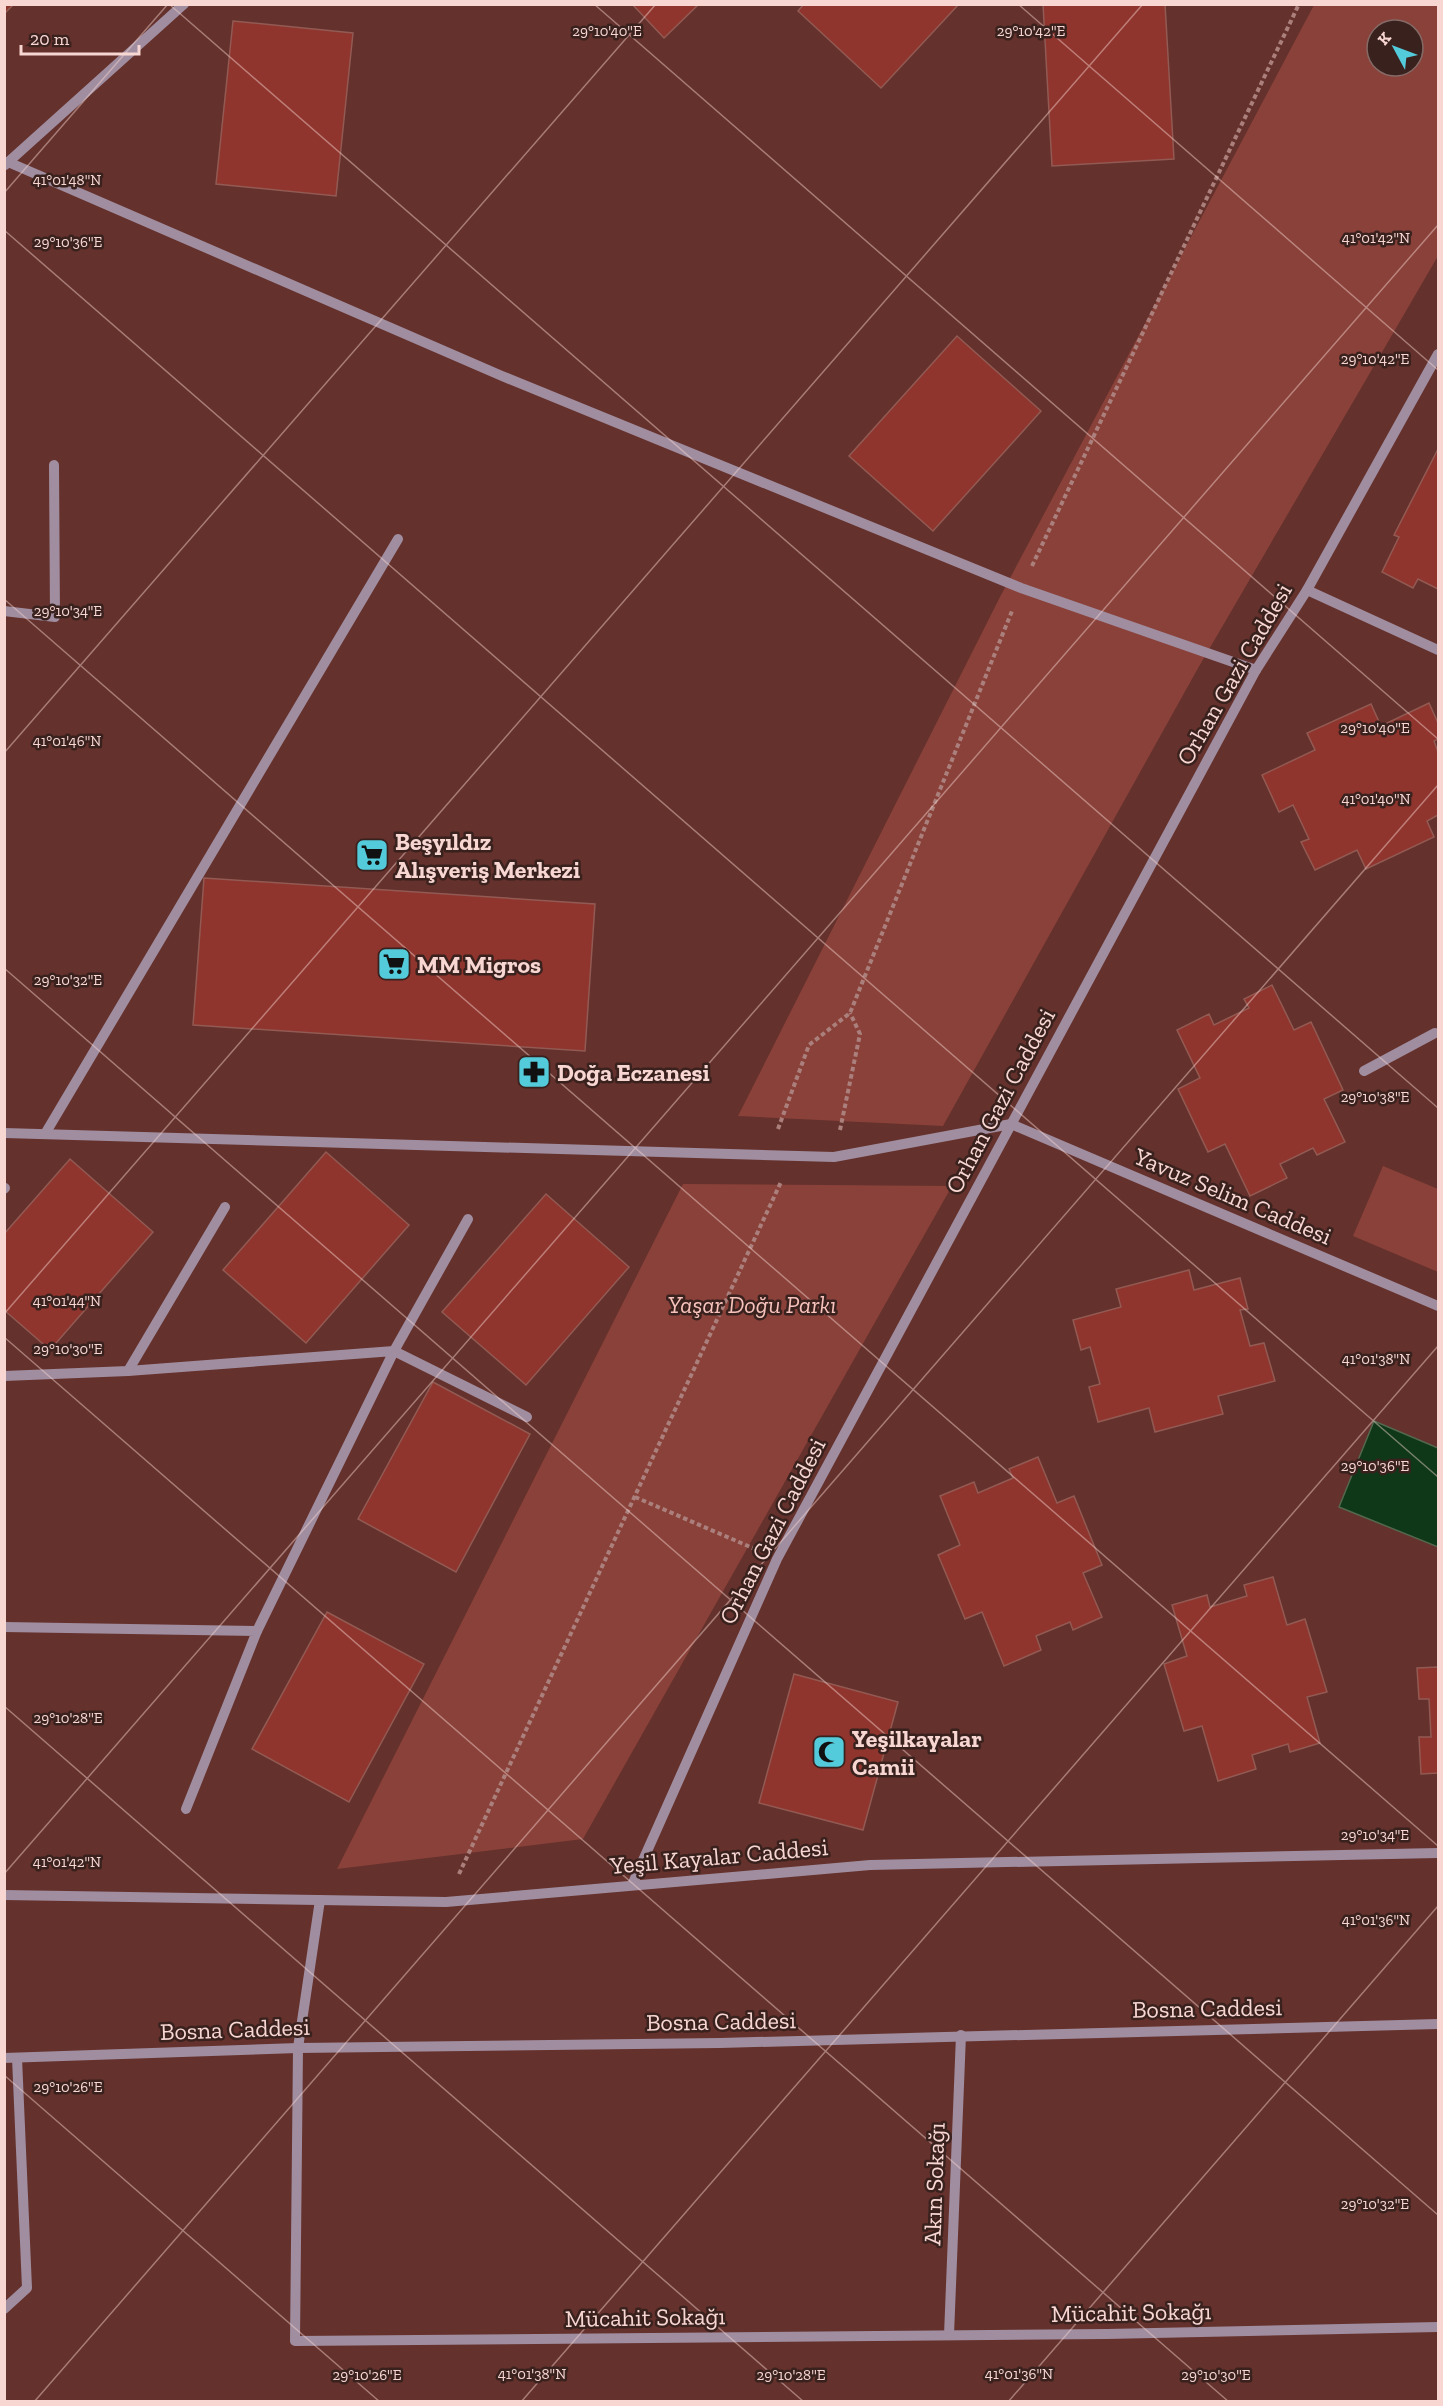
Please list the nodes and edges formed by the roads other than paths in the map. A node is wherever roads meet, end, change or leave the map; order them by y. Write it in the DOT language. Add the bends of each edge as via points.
graph roads {
  1 [pos="184,4"];
  2 [pos="6,163"];
  3 [pos="1438,354"];
  4 [pos="54,465"];
  5 [pos="398,540"];
  6 [pos="1307,590"];
  7 [pos="4,611"];
  8 [pos="1438,650"];
  9 [pos="1256,670"];
  10 [pos="1435,1033"];
  11 [pos="1364,1071"];
  12 [pos="1011,1124"];
  13 [pos="4,1133"];
  14 [pos="45,1134"];
  15 [pos="225,1207"];
  16 [pos="468,1219"];
  17 [pos="1438,1306"];
  18 [pos="394,1351"];
  19 [pos="128,1371"];
  20 [pos="4,1376"];
  21 [pos="527,1416"];
  22 [pos="4,1627"];
  23 [pos="257,1630"];
  24 [pos="186,1809"];
  25 [pos="1438,1852"];
  26 [pos="632,1885"];
  27 [pos="4,1895"];
  28 [pos="320,1900"];
  29 [pos="1438,2024"];
  30 [pos="961,2035"];
  31 [pos="298,2048"];
  32 [pos="4,2058"];
  33 [pos="17,2058"];
  34 [pos="4,2309"];
  35 [pos="1438,2327"];
  36 [pos="949,2335"];
  1 -- 2 [label="street"];
  2 -- 9 [label="street" via="502,376 1021,588"];
  3 -- 6 [label="street, Orhan Gazi Caddesi"];
  4 -- 7 [label="street" via="55,617"];
  5 -- 14 [label="street"];
  6 -- 8 [label="street"];
  6 -- 9 [label="street, Orhan Gazi Caddesi"];
  9 -- 12 [label="street, Orhan Gazi Caddesi"];
  10 -- 11 [label="street"];
  12 -- 14 [label="street" via="834,1157"];
  12 -- 17 [label="street, Yavuz Selim Caddesi"];
  12 -- 26 [label="street, Orhan Gazi Caddesi" via="777,1559"];
  13 -- 14 [label="street"];
  15 -- 19 [label="street"];
  16 -- 18 [label="street"];
  18 -- 19 [label="street"];
  18 -- 21 [label="street"];
  18 -- 23 [label="street"];
  19 -- 20 [label="street"];
  22 -- 23 [label="street"];
  23 -- 24 [label="street"];
  25 -- 26 [label="street, Yeşil Kayalar Caddesi" via="870,1865"];
  26 -- 28 [label="street, Yeşil Kayalar Caddesi" via="446,1902"];
  27 -- 28 [label="street, Yeşil Kayalar Caddesi"];
  28 -- 31 [label="street, Mücahit Sokağı"];
  29 -- 30 [label="street, Bosna Caddesi"];
  30 -- 31 [label="street, Bosna Caddesi" via="720,2043"];
  30 -- 36 [label="street, Akın Sokağı"];
  31 -- 33 [label="street, Bosna Caddesi"];
  31 -- 36 [label="street, Mücahit Sokağı" via="295,2341"];
  32 -- 33 [label="street, Bosna Caddesi"];
  33 -- 34 [label="street" via="27,2288"];
  35 -- 36 [label="street, Mücahit Sokağı"];
}
